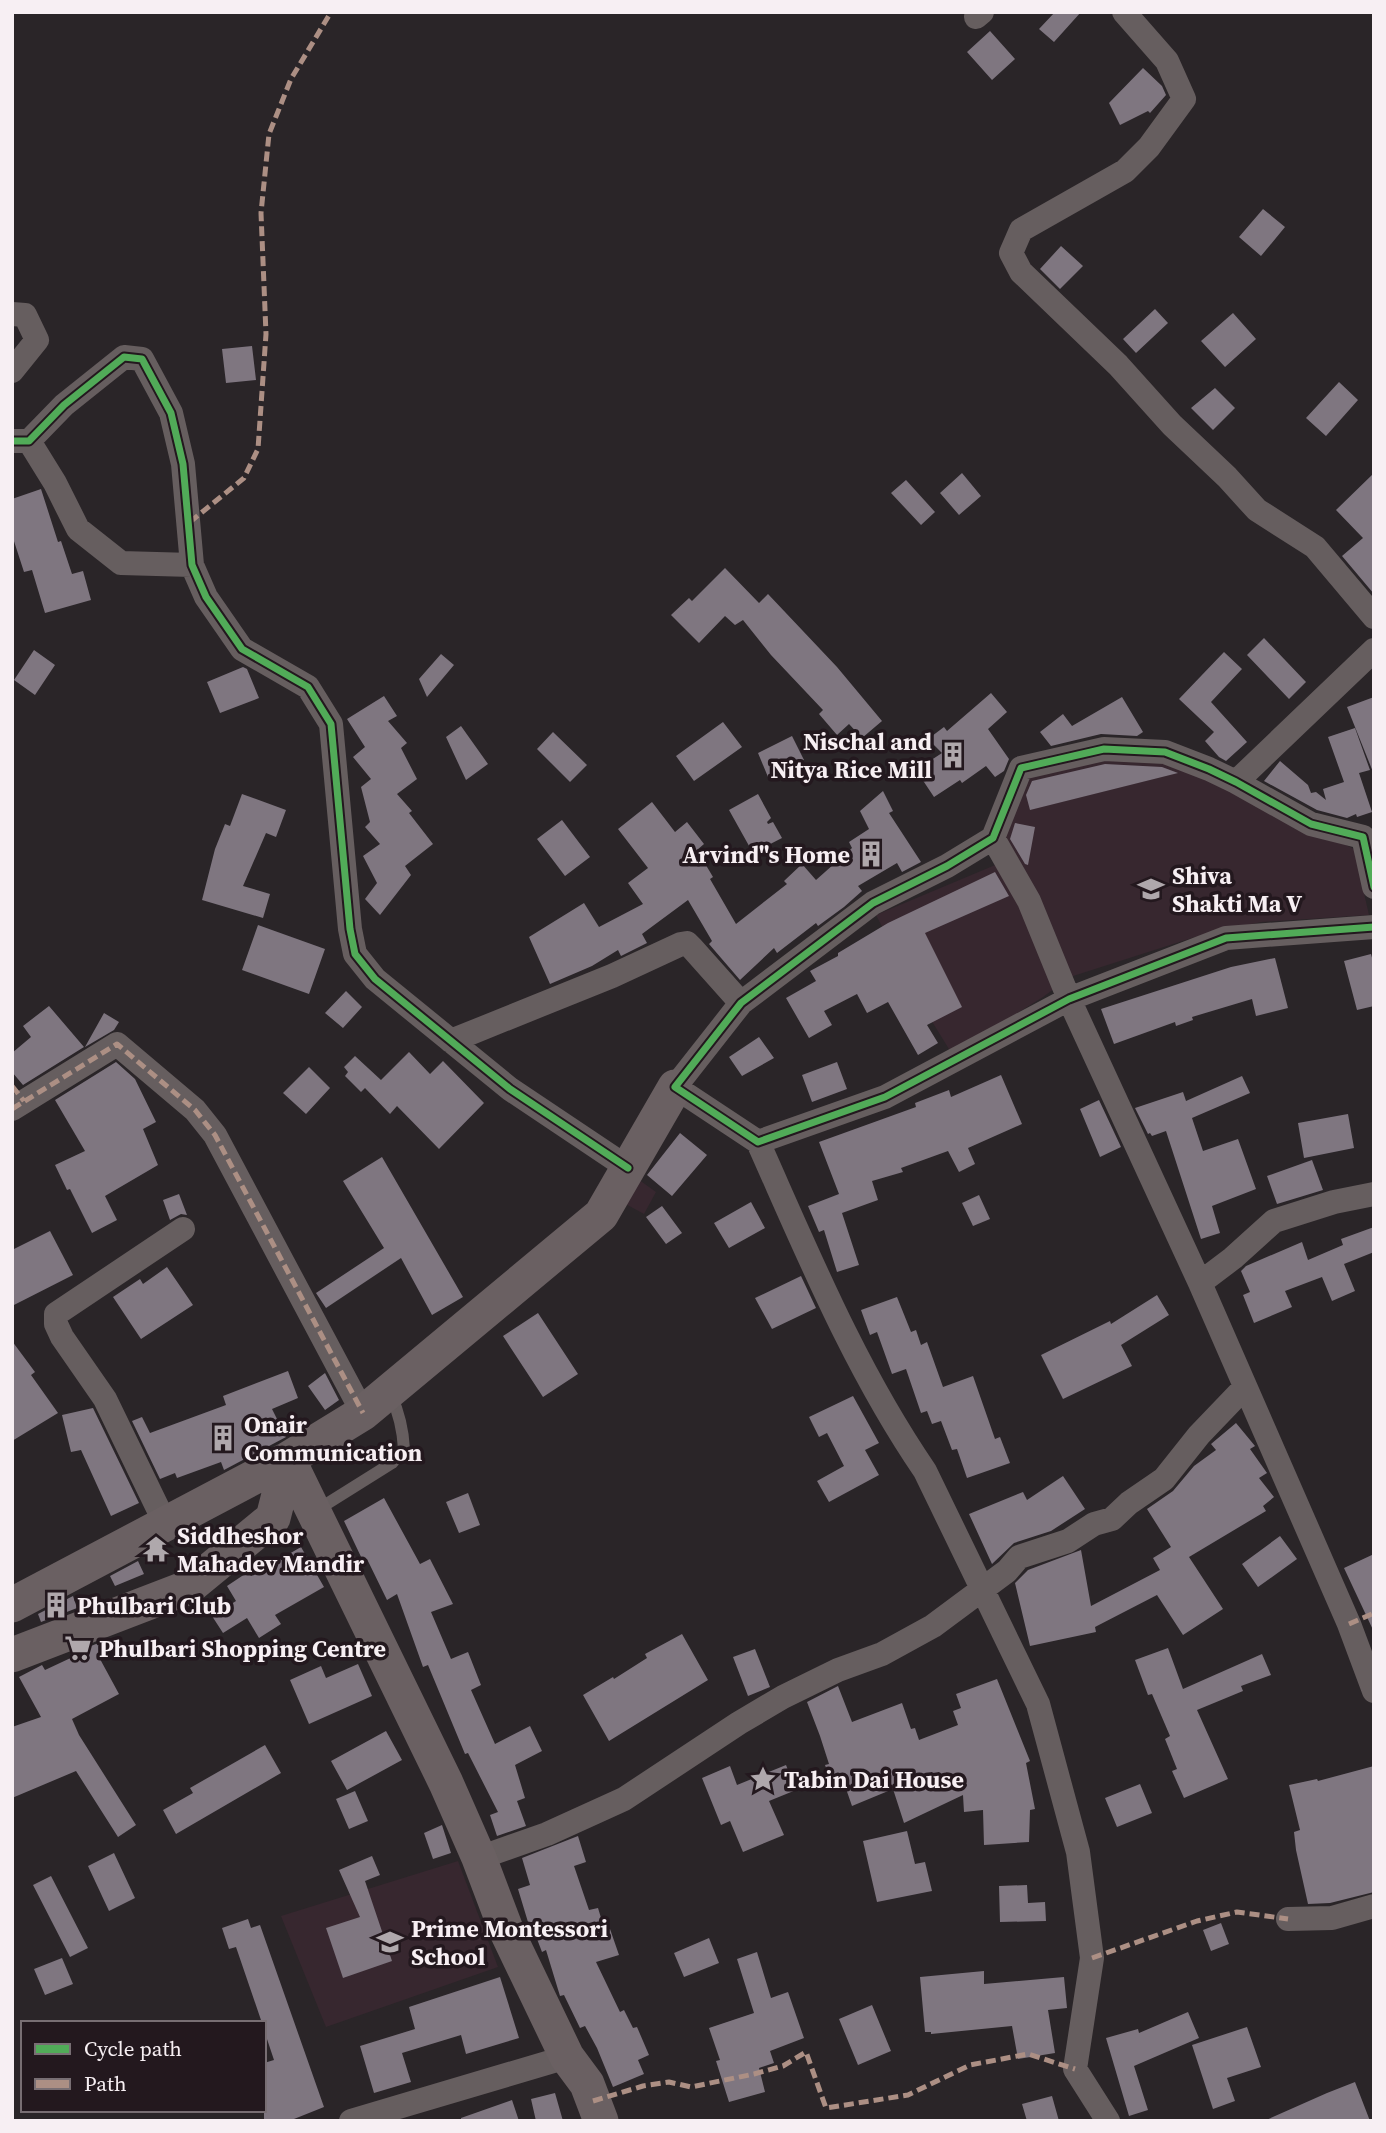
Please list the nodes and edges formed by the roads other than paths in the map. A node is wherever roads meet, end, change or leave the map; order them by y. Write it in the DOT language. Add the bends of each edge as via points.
graph roads {
  1 [pos="1124,12"];
  2 [pos="12,314"];
  3 [pos="12,371"];
  4 [pos="21,441"];
  5 [pos="192,565"];
  6 [pos="1374,617"];
  7 [pos="1374,650"];
  8 [pos="1236,782"];
  9 [pos="993,838"];
  10 [pos="1368,838"];
  11 [pos="1374,887"];
  12 [pos="1374,927"];
  13 [pos="1069,999"];
  14 [pos="741,1003"];
  15 [pos="451,1041"];
  16 [pos="675,1087"];
  17 [pos="16,1099"];
  18 [pos="758,1142"];
  19 [pos="628,1168"];
  20 [pos="1374,1194"];
  21 [pos="183,1229"];
  22 [pos="1200,1283"];
  23 [pos="1245,1387"];
  24 [pos="389,1391"];
  25 [pos="363,1413"];
  26 [pos="288,1459"];
  27 [pos="315,1511"];
  28 [pos="165,1523"];
  29 [pos="982,1588"];
  30 [pos="12,1605"];
  31 [pos="12,1655"];
  32 [pos="1374,1691"];
  33 [pos="479,1858"];
  34 [pos="1374,1906"];
  35 [pos="1288,1919"];
  36 [pos="567,2057"];
  37 [pos="351,2121"];
  38 [pos="601,2121"];
  39 [pos="1108,2121"];
  1 -- 6 [label="street" via="1167,61 1184,99 1125,171 1021,230 1011,253 1021,272 1257,510 1315,547"];
  2 -- 3 [label="street" via="25,315 37,340"];
  4 -- 5 [label="street" via="55,483 78,529 121,563"];
  4 -- 5 [label="street" via="124,357 142,359 171,413 183,464"];
  5 -- 15 [label="street" via="206,597 242,649 308,687 331,724 355,954 375,979"];
  7 -- 8 [label="street"];
  8 -- 9 [label="street" via="1165,752 1136,750 1104,749 1021,768"];
  8 -- 10 [label="street" via="1311,824"];
  9 -- 13 [label="street" via="1029,901"];
  9 -- 14 [label="street" via="873,903"];
  10 -- 11 [label="street"];
  12 -- 13 [label="street" via="1227,938"];
  13 -- 18 [label="street" via="885,1097"];
  13 -- 22 [label="street"];
  14 -- 15 [label="street" via="687,943"];
  14 -- 16 [label="street"];
  15 -- 19 [label="street" via="510,1089"];
  16 -- 18 [label="street"];
  16 -- 19 [label="main road"];
  17 -- 25 [label="street" via="117,1044 195,1110 215,1135"];
  18 -- 29 [label="street" via="842,1329 925,1471"];
  19 -- 24 [label="main road" via="601,1214"];
  20 -- 22 [label="street" via="1274,1221"];
  21 -- 28 [label="street" via="56,1314 62,1337 105,1399"];
  22 -- 23 [label="street"];
  23 -- 29 [label="street" via="1164,1479 1112,1519 1094,1524 1068,1541 1019,1557"];
  23 -- 32 [label="street"];
  24 -- 25 [label="main road"];
  24 -- 27 [label="lane" via="403,1429 404,1449 392,1463"];
  25 -- 26 [label="main road"];
  26 -- 27 [label="main road"];
  26 -- 28 [label="main road"];
  26 -- 31 [label="main road" via="273,1518 189,1587"];
  27 -- 33 [label="main road"];
  28 -- 30 [label="main road"];
  29 -- 33 [label="street" via="933,1626 738,1723 624,1799"];
  29 -- 39 [label="street" via="1038,1704 1078,1852 1092,1958 1075,2069"];
  33 -- 36 [label="main road" via="507,1932"];
  34 -- 35 [label="street" via="1332,1919"];
  36 -- 37 [label="street"];
  36 -- 38 [label="main road" via="586,2084"];
}
